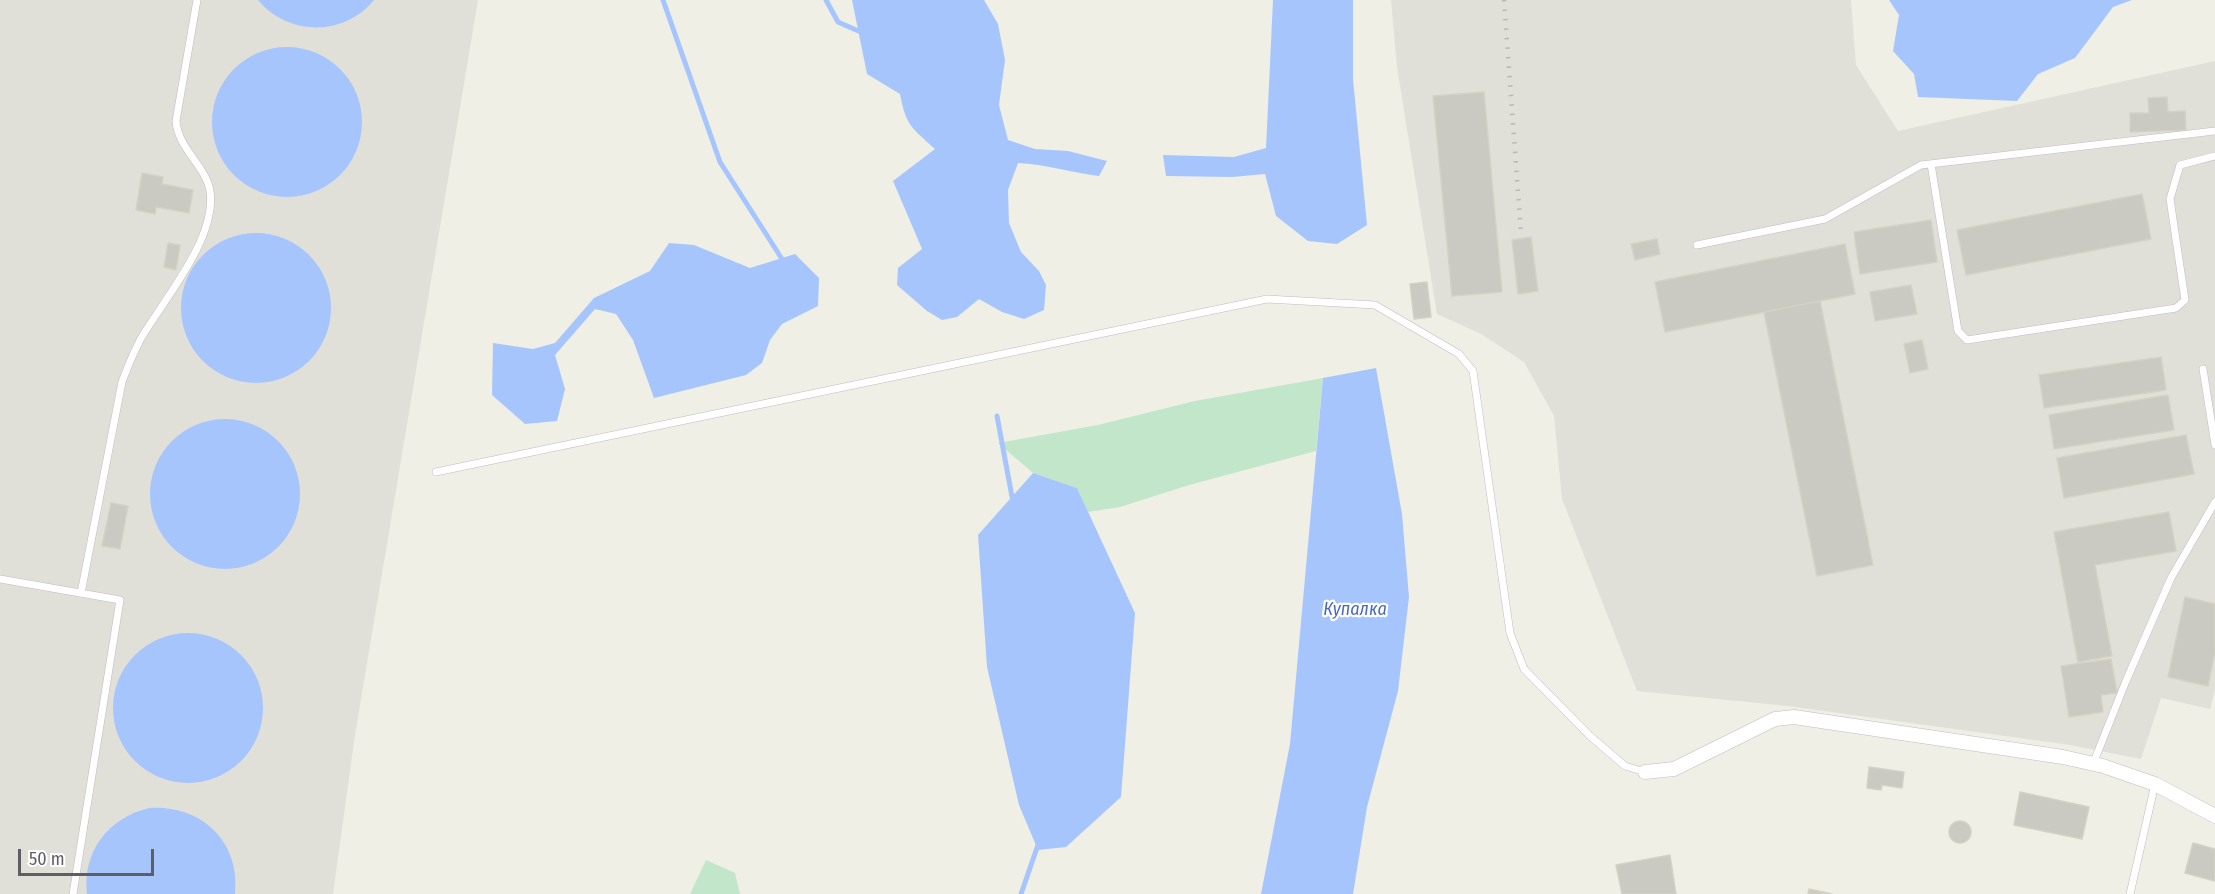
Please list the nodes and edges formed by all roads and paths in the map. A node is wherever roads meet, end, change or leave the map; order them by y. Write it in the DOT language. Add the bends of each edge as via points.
graph roads {
  1 [pos="197,0"];
  2 [pos="2215,131"];
  3 [pos="2215,156"];
  4 [pos="1931,164"];
  5 [pos="1697,245"];
  6 [pos="2203,369"];
  7 [pos="2215,445"];
  8 [pos="436,472"];
  9 [pos="2215,502"];
  10 [pos="0,579"];
  11 [pos="81,593"];
  12 [pos="2093,764"];
  13 [pos="1645,772"];
  14 [pos="2155,784"];
  15 [pos="2215,816"];
  16 [pos="73,894"];
  17 [pos="2130,894"];
  1 -- 11 [label="lane" via="176,130 207,181 210,212 195,251 140,340 127,369"];
  2 -- 4 [label="lane"];
  3 -- 4 [label="lane" via="2180,165 2170,199 2186,300 2176,308 1967,340 1958,331"];
  4 -- 5 [label="lane" via="1921,165 1825,219"];
  6 -- 7 [label="lane"];
  8 -- 13 [label="lane" via="1267,299 1375,305 1459,354 1473,371 1510,633 1524,669 1625,766"];
  9 -- 12 [label="lane" via="2171,578"];
  10 -- 11 [label="lane"];
  11 -- 16 [label="lane" via="120,600"];
  12 -- 13 [label="street" via="2063,756 1794,717 1775,719 1674,769"];
  12 -- 14 [label="street"];
  14 -- 15 [label="street"];
  14 -- 17 [label="lane"];
}
